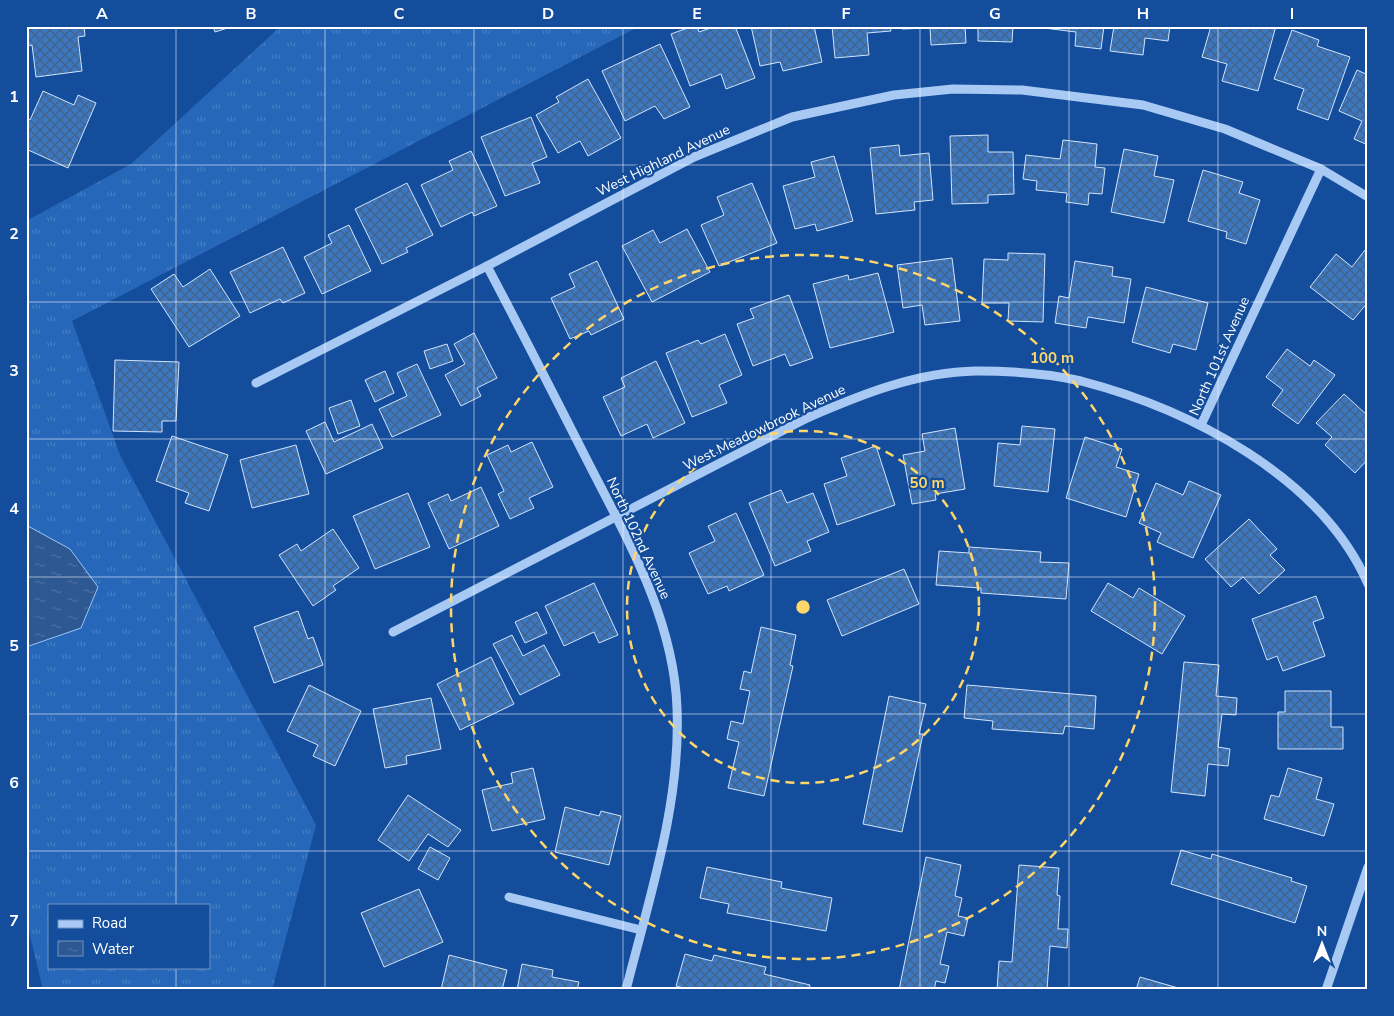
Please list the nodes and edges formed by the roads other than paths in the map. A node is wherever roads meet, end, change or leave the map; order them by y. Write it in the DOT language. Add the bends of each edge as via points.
graph roads {
  1 [pos="1321,169"];
  2 [pos="1368,197"];
  3 [pos="487,266"];
  4 [pos="256,383"];
  5 [pos="1201,425"];
  6 [pos="616,517"];
  7 [pos="1368,584"];
  8 [pos="394,632"];
  9 [pos="1368,867"];
  10 [pos="509,897"];
  11 [pos="641,930"];
  12 [pos="626,990"];
  13 [pos="1326,990"];
  1 -- 2 [label="street, West Highland Avenue"];
  1 -- 3 [label="street, West Highland Avenue" via="1225,129 1143,105 1022,90 954,89 894,95 792,117 740,137 694,157"];
  1 -- 5 [label="street, North 101st Avenue"];
  3 -- 4 [label="street, West Highland Avenue"];
  3 -- 6 [label="street, North 102nd Avenue"];
  5 -- 6 [label="street, West Meadowbrook Avenue" via="1080,381 1032,372 974,371 926,377 853,398 807,418"];
  5 -- 7 [label="street, North 101st Avenue" via="1289,483 1323,515 1358,561"];
  6 -- 8 [label="street, West Meadowbrook Avenue"];
  6 -- 11 [label="street, North 102nd Avenue" via="655,600 674,677 677,709 672,805"];
  9 -- 13 [label="street"];
  10 -- 11 [label="street"];
  11 -- 12 [label="street, North 102nd Avenue"];
}
